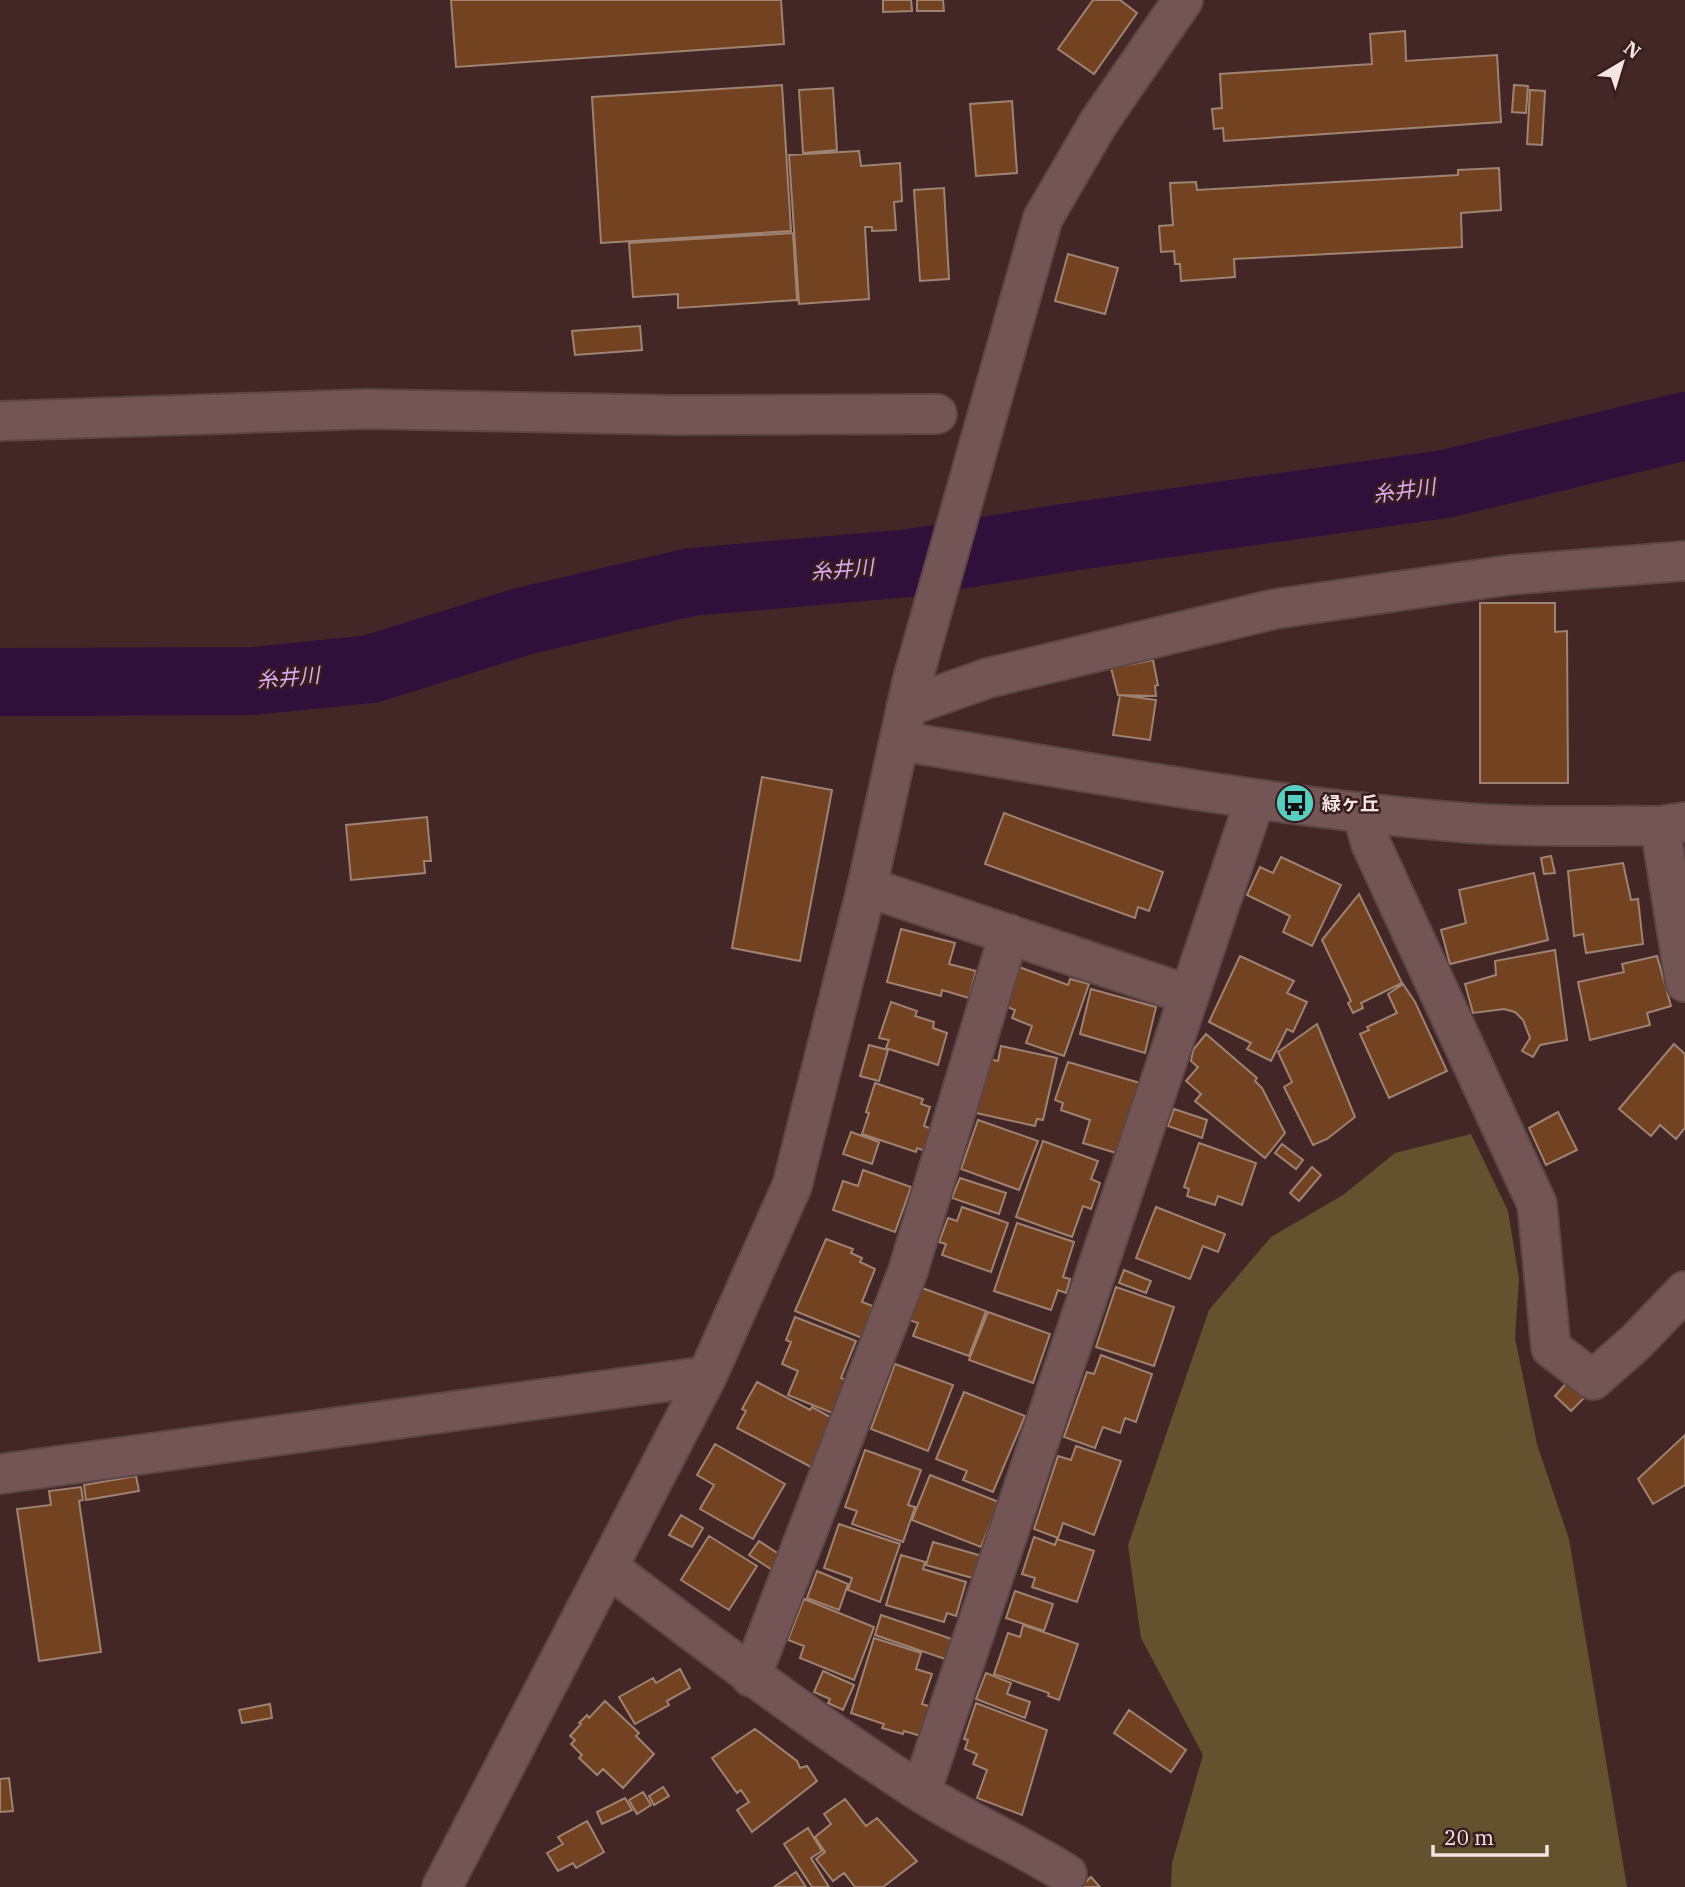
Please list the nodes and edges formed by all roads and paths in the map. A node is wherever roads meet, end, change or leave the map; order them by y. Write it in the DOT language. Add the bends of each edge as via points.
graph roads {
  1 [pos="1182,0"];
  2 [pos="937,414"];
  3 [pos="0,421"];
  4 [pos="1685,561"];
  5 [pos="906,710"];
  6 [pos="1255,800"];
  7 [pos="1362,812"];
  8 [pos="1672,824"];
  9 [pos="867,887"];
  10 [pos="1009,934"];
  11 [pos="1685,982"];
  12 [pos="1189,995"];
  13 [pos="1685,1291"];
  14 [pos="707,1376"];
  15 [pos="0,1474"];
  16 [pos="608,1567"];
  17 [pos="751,1677"];
  18 [pos="921,1793"];
  19 [pos="1067,1874"];
  20 [pos="442,1887"];
  1 -- 5 [label="street" via="1099,122 1043,218"];
  2 -- 3 [label="street" via="368,410"];
  4 -- 5 [label="street" via="1509,575 1275,609 988,678"];
  5 -- 6 [label="street"];
  5 -- 9 [label="street"];
  6 -- 7 [label="street"];
  6 -- 12 [label="street"];
  7 -- 8 [label="street" via="1471,824"];
  7 -- 13 [label="street" via="1371,844 1537,1204 1551,1348 1593,1380"];
  8 -- 11 [label="street"];
  9 -- 10 [label="street"];
  9 -- 14 [label="street" via="792,1186"];
  10 -- 12 [label="street"];
  10 -- 17 [label="street" via="908,1271"];
  12 -- 18 [label="street"];
  14 -- 15 [label="street"];
  14 -- 16 [label="street"];
  16 -- 17 [label="street"];
  16 -- 20 [label="street"];
  17 -- 18 [label="street"];
  18 -- 19 [label="street"];
}
